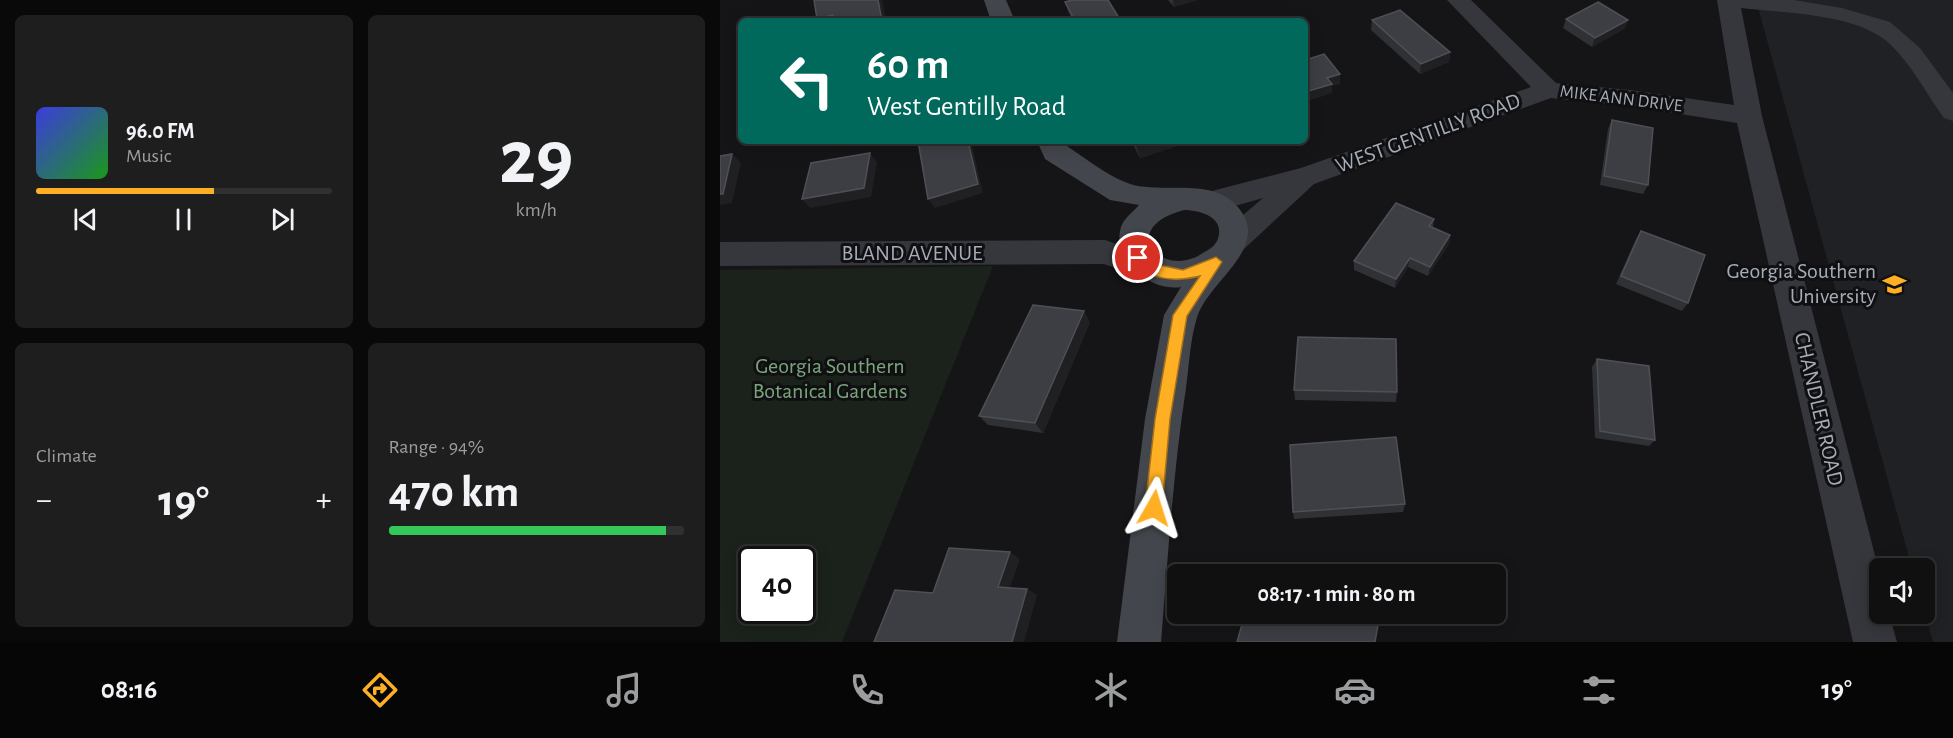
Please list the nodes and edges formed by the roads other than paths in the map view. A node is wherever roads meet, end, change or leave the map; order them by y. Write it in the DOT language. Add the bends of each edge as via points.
graph roads {
  1 [pos="995,0"];
  2 [pos="1458,0"];
  3 [pos="1730,0"];
  4 [pos="1002,18"];
  5 [pos="1549,90"];
  6 [pos="1953,112"];
  7 [pos="1749,116"];
  8 [pos="1052,144"];
  9 [pos="1307,177"];
  10 [pos="1120,193"];
  11 [pos="1196,201"];
  12 [pos="1136,230"];
  13 [pos="1224,251"];
  14 [pos="1105,252"];
  15 [pos="720,254"];
  16 [pos="1157,271"];
  17 [pos="1180,315"];
  18 [pos="1139,642"];
  19 [pos="1875,642"];
  1 -- 4 [label="street"];
  2 -- 5 [label="street, MIKE ANN DRIVE"];
  3 -- 6 [label="street" via="1832,13 1883,27 1906,48"];
  3 -- 7 [label="street, CHANDLER ROAD"];
  5 -- 7 [label="street, MIKE ANN DRIVE"];
  5 -- 9 [label="street, WEST GENTILLY ROAD"];
  7 -- 19 [label="street, CHANDLER ROAD"];
  8 -- 10 [label="street" via="1055,152"];
  9 -- 11 [label="street, WEST GENTILLY ROAD"];
  9 -- 13 [label="street, WEST GENTILLY ROAD"];
  10 -- 11 [label="street"];
  10 -- 12 [label="street"];
  11 -- 12 [label="street, WEST GENTILLY ROAD" via="1153,210"];
  11 -- 13 [label="street" via="1222,208 1230,217 1234,229"];
  12 -- 14 [label="street"];
  12 -- 16 [label="street, WEST GENTILLY ROAD" via="1133,246 1138,258"];
  13 -- 16 [label="street, WEST GENTILLY ROAD" via="1200,271 1183,275"];
  13 -- 17 [label="street, WEST GENTILLY ROAD"];
  14 -- 15 [label="street, BLAND AVENUE"];
  14 -- 16 [label="street, BLAND AVENUE"];
  16 -- 17 [label="street, WEST GENTILLY ROAD"];
  17 -- 18 [label="street, WEST GENTILLY ROAD" via="1163,419"];
}
